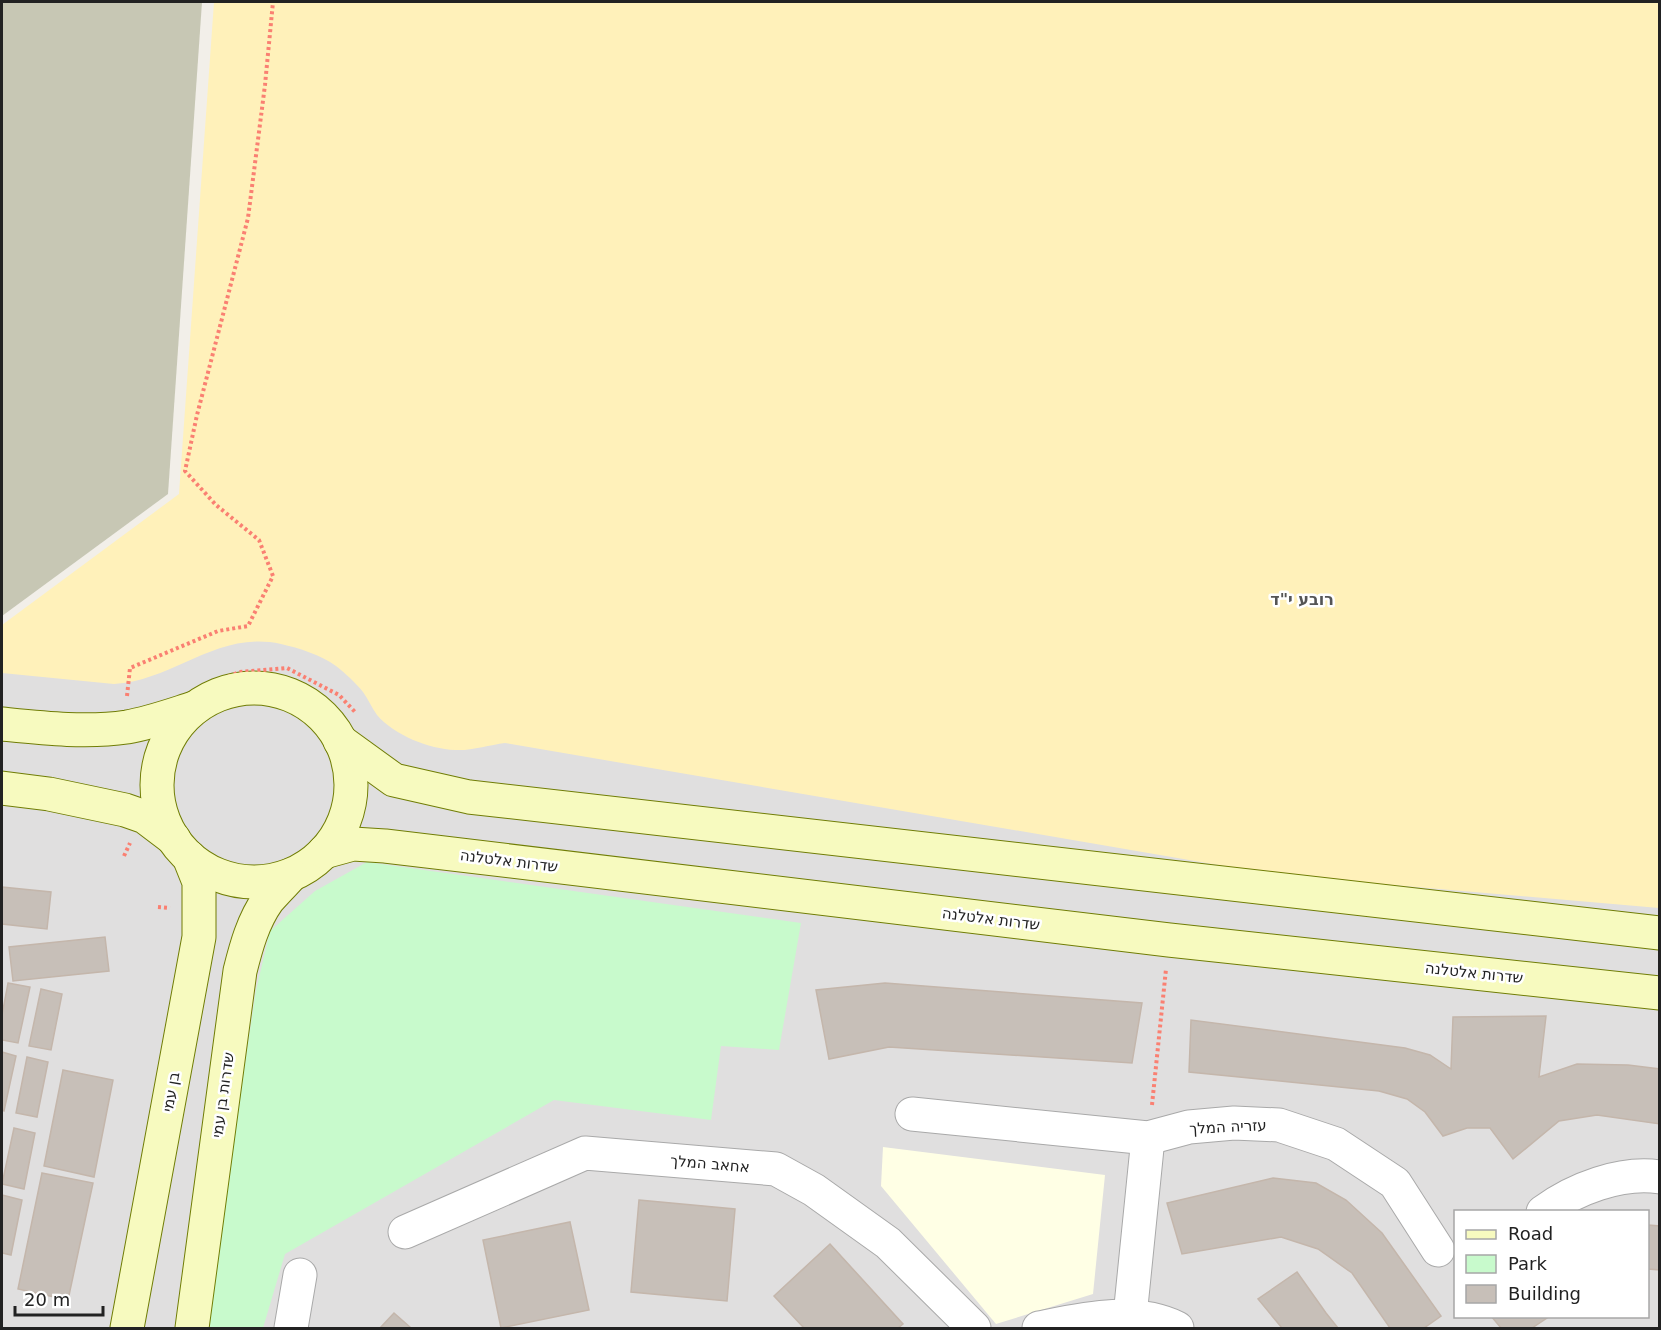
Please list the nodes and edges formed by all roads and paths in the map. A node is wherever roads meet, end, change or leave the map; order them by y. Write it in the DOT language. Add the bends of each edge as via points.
graph roads {
  1 [pos="273,2"];
  2 [pos="196,707"];
  3 [pos="2,724"];
  4 [pos="125,727"];
  5 [pos="340,741"];
  6 [pos="2,788"];
  7 [pos="181,848"];
  8 [pos="324,852"];
  9 [pos="291,875"];
  10 [pos="1659,933"];
  11 [pos="1169,940"];
  12 [pos="1659,993"];
  13 [pos="912,1114"];
  14 [pos="1148,1138"];
  15 [pos="1659,1177"];
  16 [pos="1546,1210"];
  17 [pos="405,1232"];
  18 [pos="1438,1250"];
  19 [pos="300,1275"];
  20 [pos="1130,1316"];
  21 [pos="127,1329"];
  22 [pos="192,1329"];
  23 [pos="291,1329"];
  24 [pos="974,1329"];
  25 [pos="1039,1329"];
  26 [pos="1177,1329"];
  1 -- 4 [label="path" via="248,218 185,471 216,505 259,540 273,576 248,626 218,631 130,668"];
  2 -- 4 [label="main road"];
  2 -- 5 [label="main road" via="229,691 248,688 284,693 316,711"];
  2 -- 7 [label="main road" via="171,735 158,769 159,806"];
  3 -- 4 [label="main road" via="58,730"];
  5 -- 8 [label="main road" via="351,780 350,799 345,819"];
  5 -- 10 [label="main road" via="394,780 469,797"];
  6 -- 7 [label="main road" via="125,810 145,817"];
  7 -- 9 [label="main road" via="203,868 237,881"];
  7 -- 21 [label="main road, בן עמי" via="199,882 199,937"];
  8 -- 9 [label="main road"];
  8 -- 11 [label="main road, שדרות אלטלנה" via="353,844 385,846"];
  9 -- 22 [label="main road, שדרות בן עמי" via="261,913 240,971"];
  11 -- 12 [label="main road, שדרות אלטלנה"];
  11 -- 14 [label="path"];
  13 -- 14 [label="street, עזריה המלך"];
  14 -- 18 [label="street, עזריה המלך" via="1189,1127 1246,1123 1279,1125 1336,1144 1395,1183"];
  14 -- 20 [label="street"];
  15 -- 16 [label="street" via="1645,1175 1592,1185"];
  17 -- 24 [label="street, אחאב המלך" via="585,1153 776,1169 814,1190 888,1243"];
  19 -- 23 [label="street"];
  20 -- 25 [label="street" via="1078,1320"];
  20 -- 26 [label="street" via="1164,1322"];
}
